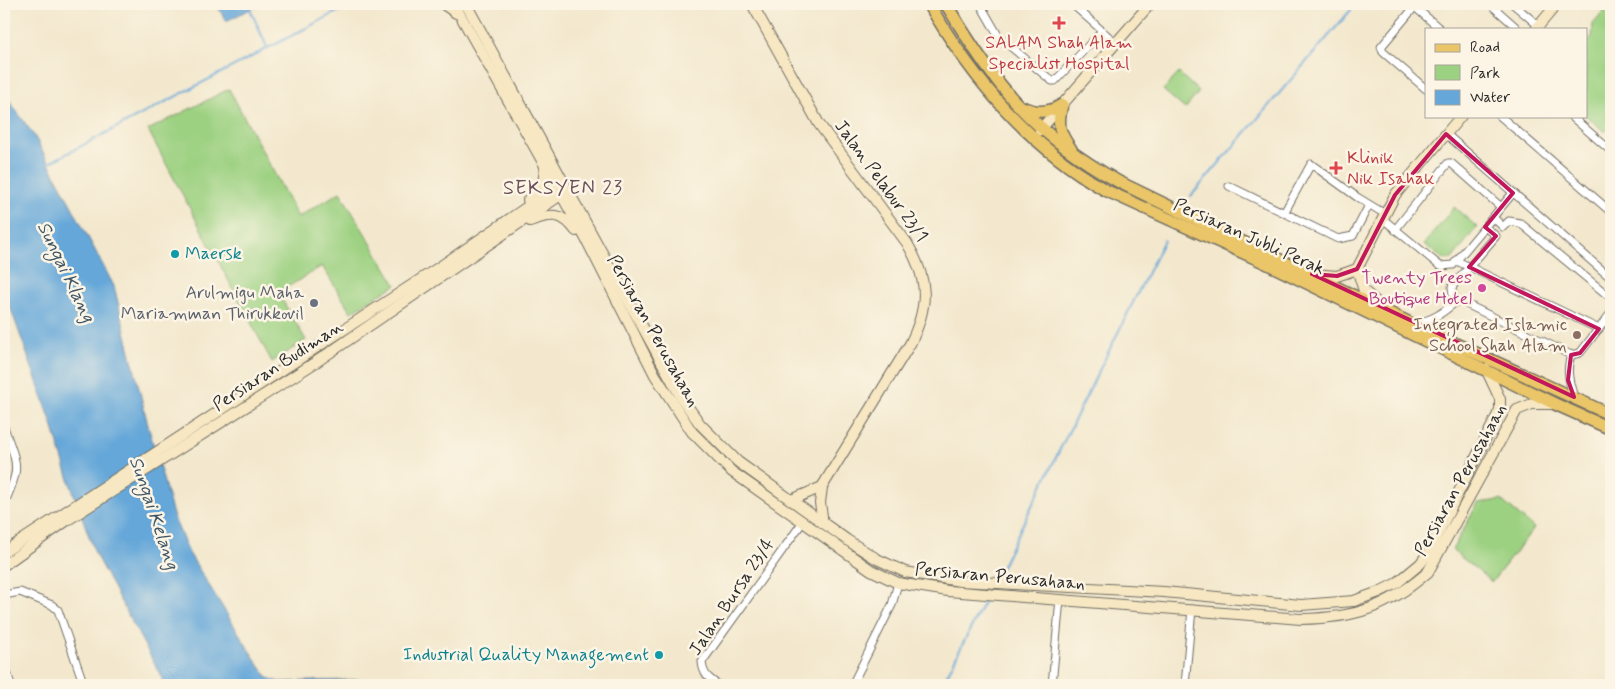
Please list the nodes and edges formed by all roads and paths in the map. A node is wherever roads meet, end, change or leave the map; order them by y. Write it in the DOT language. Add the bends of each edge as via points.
graph roads {
  1 [pos="443,4"];
  2 [pos="454,4"];
  3 [pos="466,4"];
  4 [pos="473,4"];
  5 [pos="752,4"];
  6 [pos="929,4"];
  7 [pos="946,4"];
  8 [pos="980,4"];
  9 [pos="1072,4"];
  10 [pos="1150,4"];
  11 [pos="1490,4"];
  12 [pos="1514,4"];
  13 [pos="1557,4"];
  14 [pos="1416,5"];
  15 [pos="461,17"];
  16 [pos="1516,27"];
  17 [pos="1537,27"];
  18 [pos="1439,28"];
  19 [pos="1102,31"];
  20 [pos="1116,43"];
  21 [pos="492,50"];
  22 [pos="1425,88"];
  23 [pos="1014,103"];
  24 [pos="1062,105"];
  25 [pos="1459,118"];
  26 [pos="1502,118"];
  27 [pos="1573,118"];
  28 [pos="1040,130"];
  29 [pos="1446,134"];
  30 [pos="1045,148"];
  31 [pos="1611,151"];
  32 [pos="1080,160"];
  33 [pos="545,167"];
  34 [pos="1229,186"];
  35 [pos="562,188"];
  36 [pos="1513,193"];
  37 [pos="1369,205"];
  38 [pos="1501,207"];
  39 [pos="1611,212"];
  40 [pos="1284,213"];
  41 [pos="1384,217"];
  42 [pos="1493,217"];
  43 [pos="509,218"];
  44 [pos="1485,227"];
  45 [pos="513,228"];
  46 [pos="1395,230"];
  47 [pos="584,237"];
  48 [pos="1457,260"];
  49 [pos="1469,267"];
  50 [pos="1357,269"];
  51 [pos="1312,274"];
  52 [pos="1611,278"];
  53 [pos="1611,298"];
  54 [pos="1458,300"];
  55 [pos="1389,313"];
  56 [pos="1611,313"];
  57 [pos="1408,322"];
  58 [pos="1599,329"];
  59 [pos="1571,355"];
  60 [pos="1486,369"];
  61 [pos="1574,397"];
  62 [pos="1555,404"];
  63 [pos="1611,415"];
  64 [pos="4,427"];
  65 [pos="1611,429"];
  66 [pos="179,443"];
  67 [pos="822,486"];
  68 [pos="791,500"];
  69 [pos="4,504"];
  70 [pos="64,517"];
  71 [pos="802,523"];
  72 [pos="823,523"];
  73 [pos="4,552"];
  74 [pos="4,565"];
  75 [pos="898,583"];
  76 [pos="4,595"];
  77 [pos="1060,599"];
  78 [pos="1192,609"];
  79 [pos="4,663"];
  80 [pos="11,685"];
  81 [pos="84,685"];
  82 [pos="718,685"];
  83 [pos="852,685"];
  84 [pos="1052,685"];
  85 [pos="1186,685"];
  1 -- 15 [label="main road"];
  2 -- 15 [label="main road, Persiaran Perusahaan"];
  3 -- 21 [label="main road, Persiaran Perusahaan"];
  4 -- 21 [label="main road"];
  5 -- 67 [label="main road, Jalan Pelabur 23/1" via="820,124 908,243 918,262 925,296 918,329 910,344"];
  6 -- 30 [label="main road, Persiaran Jubli Perak" via="996,102"];
  7 -- 23 [label="main road, Persiaran Jubli Perak" via="977,56"];
  8 -- 19 [label="street" via="999,37 1048,80 1055,81"];
  9 -- 19 [label="street"];
  10 -- 20 [label="main road"];
  11 -- 16 [label="street"];
  12 -- 17 [label="street"];
  13 -- 17 [label="main road"];
  14 -- 18 [label="street"];
  14 -- 22 [label="street" via="1381,47 1382,52"];
  15 -- 33 [label="main road, Persiaran Perusahaan"];
  19 -- 20 [label="street"];
  20 -- 24 [label="main road"];
  21 -- 35 [label="main road, Persiaran Perusahaan"];
  23 -- 24 [label="main road" via="1040,112 1055,110"];
  23 -- 28 [label="main road, Persiaran Jubli Perak"];
  24 -- 28 [label="main road"];
  24 -- 32 [label="main road" via="1059,130"];
  25 -- 29 [label="main road"];
  26 -- 39 [label="street"];
  27 -- 31 [label="street"];
  28 -- 30 [label="main road" via="1039,139"];
  28 -- 32 [label="main road, Persiaran Jubli Perak"];
  29 -- 36 [label="street"];
  29 -- 41 [label="main road" via="1395,195"];
  30 -- 60 [label="main road, Persiaran Jubli Perak" via="1079,175 1105,190"];
  32 -- 51 [label="main road, Persiaran Jubli Perak" via="1119,182"];
  33 -- 35 [label="main road, Persiaran Perusahaan"];
  33 -- 43 [label="main road" via="543,184"];
  34 -- 40 [label="street"];
  35 -- 43 [label="main road, Persiaran Budiman"];
  35 -- 45 [label="main road, Persiaran Budiman"];
  35 -- 47 [label="main road, Persiaran Perusahaan"];
  35 -- 68 [label="main road, Persiaran Perusahaan" via="681,397 700,424 738,462"];
  36 -- 38 [label="street"];
  36 -- 52 [label="street"];
  37 -- 40 [label="street" via="1353,236 1344,239"];
  37 -- 40 [label="street" via="1311,164"];
  37 -- 41 [label="street"];
  38 -- 42 [label="street"];
  38 -- 46 [label="street" via="1448,163"];
  41 -- 46 [label="street"];
  41 -- 50 [label="main road"];
  42 -- 44 [label="street"];
  42 -- 53 [label="street" via="1503,227 1509,221 1520,223"];
  43 -- 66 [label="main road, Persiaran Budiman"];
  44 -- 48 [label="street"];
  44 -- 49 [label="street" via="1496,236"];
  45 -- 47 [label="main road" via="546,214 556,214 564,217"];
  45 -- 66 [label="main road, Persiaran Budiman" via="316,362"];
  46 -- 48 [label="street" via="1440,266 1453,265"];
  47 -- 71 [label="main road, Persiaran Perusahaan" via="656,375 692,432 731,471"];
  48 -- 49 [label="street"];
  49 -- 54 [label="street" via="1452,287"];
  49 -- 58 [label="street"];
  50 -- 51 [label="main road" via="1337,276"];
  50 -- 55 [label="main road" via="1364,290"];
  51 -- 55 [label="main road, Persiaran Jubli Perak"];
  54 -- 57 [label="street" via="1432,318"];
  54 -- 59 [label="street"];
  55 -- 57 [label="main road, Persiaran Jubli Perak"];
  56 -- 58 [label="street"];
  57 -- 61 [label="main road, Persiaran Jubli Perak"];
  58 -- 59 [label="street" via="1580,353"];
  59 -- 61 [label="street" via="1568,380"];
  60 -- 62 [label="main road, Persiaran Jubli Perak"];
  60 -- 72 [label="main road, Persiaran Perusahaan" via="1500,399 1500,410 1427,556 1397,583 1354,601 1301,605 927,577 905,572 877,559"];
  61 -- 63 [label="main road, Persiaran Jubli Perak"];
  62 -- 65 [label="main road, Persiaran Jubli Perak"];
  62 -- 78 [label="main road, Persiaran Perusahaan" via="1523,406 1513,414 1432,566 1407,590 1382,605 1357,613 1318,618"];
  64 -- 69 [label="street" via="18,468"];
  66 -- 70 [label="main road, Persiaran Budiman"];
  67 -- 68 [label="main road"];
  67 -- 72 [label="main road, Jalan Pelabur 23/1"];
  68 -- 72 [label="main road, Persiaran Perusahaan"];
  70 -- 73 [label="main road, Persiaran Budiman"];
  70 -- 74 [label="main road, Persiaran Budiman"];
  71 -- 75 [label="main road, Persiaran Perusahaan" via="871,570"];
  71 -- 82 [label="street, Jalan Bursa 23/4" via="702,662 702,670"];
  75 -- 77 [label="main road, Persiaran Perusahaan" via="948,592"];
  75 -- 83 [label="street" via="892,605"];
  76 -- 81 [label="street" via="20,592 58,610"];
  77 -- 78 [label="main road, Persiaran Perusahaan"];
  77 -- 84 [label="street"];
  78 -- 85 [label="street"];
  79 -- 80 [label="street"];
}
